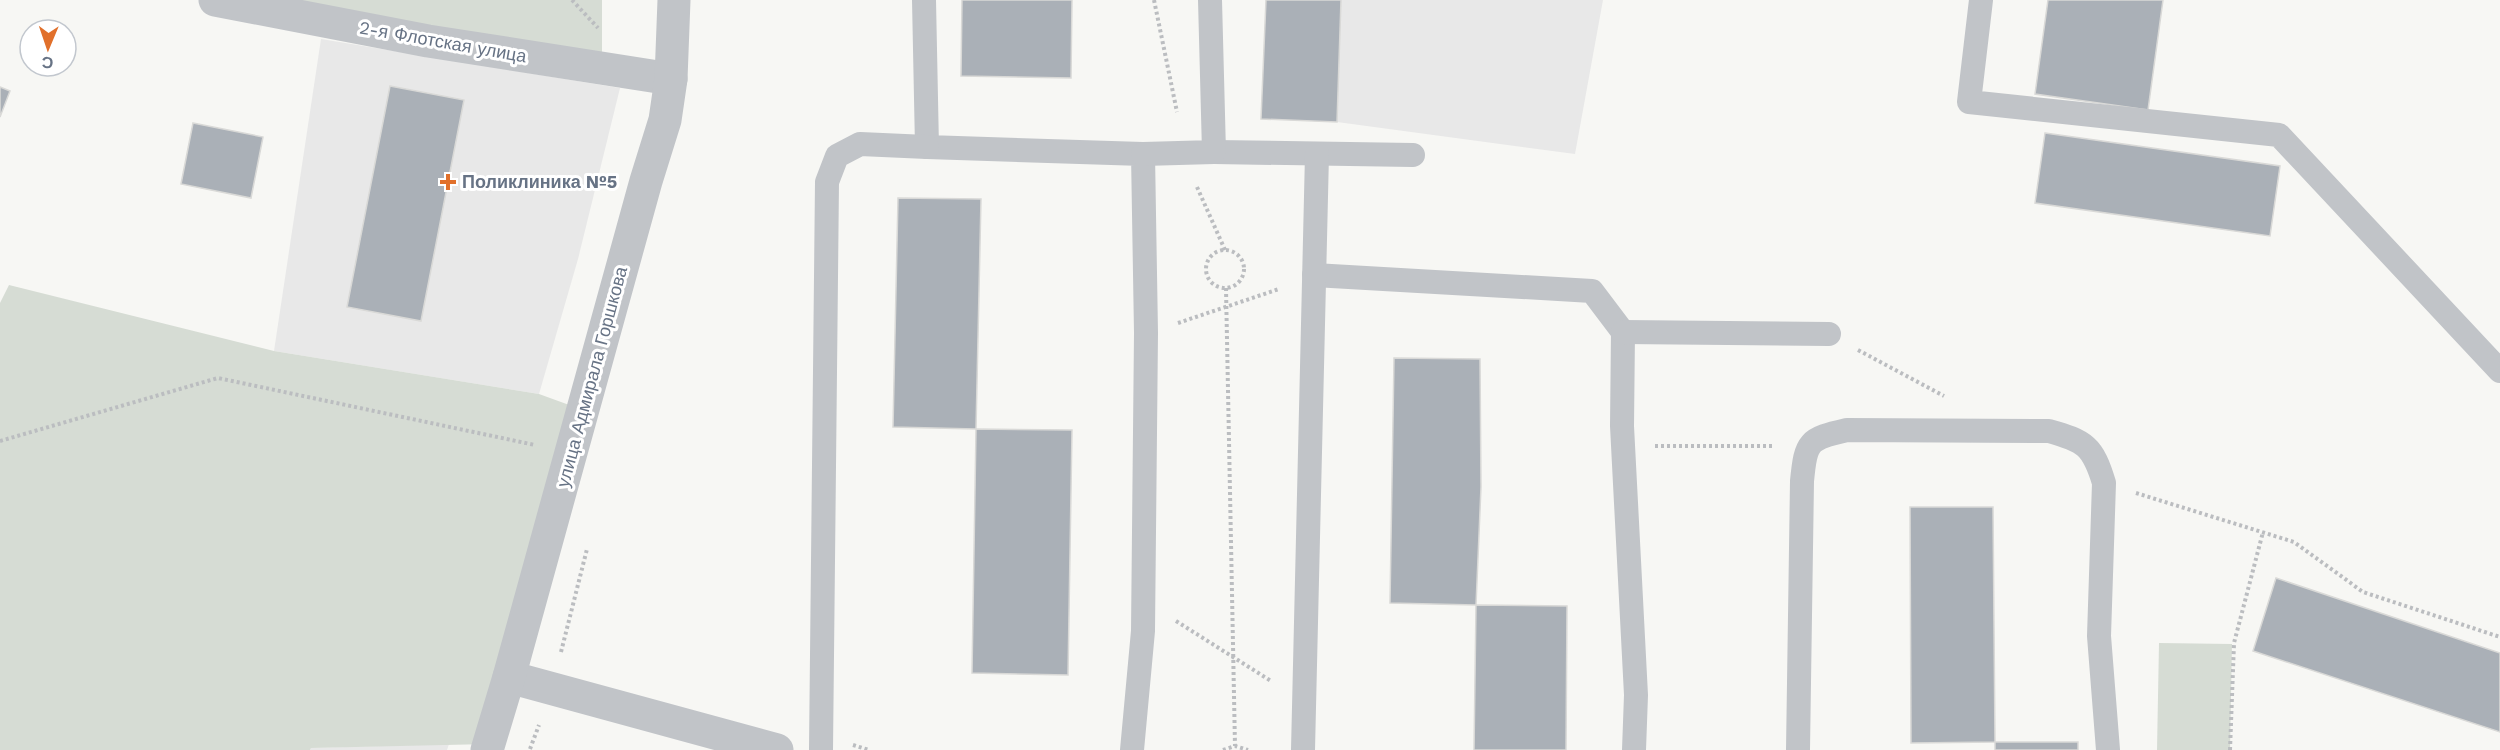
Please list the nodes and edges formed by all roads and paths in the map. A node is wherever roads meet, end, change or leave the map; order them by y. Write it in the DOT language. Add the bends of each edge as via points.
graph roads {
  1 [pos="215,0"];
  2 [pos="674,0"];
  3 [pos="924,0"];
  4 [pos="1154,0"];
  5 [pos="1210,0"];
  6 [pos="1981,0"];
  7 [pos="671,79"];
  8 [pos="927,147"];
  9 [pos="1215,152"];
  10 [pos="1317,153"];
  11 [pos="1143,154"];
  12 [pos="1182,154"];
  13 [pos="1413,155"];
  14 [pos="1225,250"];
  15 [pos="1314,276"];
  16 [pos="1226,288"];
  17 [pos="1226,308"];
  18 [pos="1623,332"];
  19 [pos="1146,333"];
  20 [pos="1829,334"];
  21 [pos="2500,371"];
  22 [pos="1950,399"];
  23 [pos="0,441"];
  24 [pos="1623,446"];
  25 [pos="1810,446"];
  26 [pos="571,452"];
  27 [pos="2104,483"];
  28 [pos="2263,532"];
  29 [pos="1166,614"];
  30 [pos="2500,637"];
  31 [pos="1233,658"];
  32 [pos="509,677"];
  33 [pos="1303,699"];
  34 [pos="1235,746"];
  35 [pos="487,750"];
  36 [pos="777,750"];
  37 [pos="821,750"];
  38 [pos="1132,750"];
  39 [pos="1223,750"];
  40 [pos="1248,750"];
  41 [pos="1302,750"];
  42 [pos="1634,750"];
  43 [pos="1798,750"];
  44 [pos="2108,750"];
  45 [pos="2230,750"];
  1 -- 7 [label="street, 2-я Флотская улица" via="428,41"];
  2 -- 7 [label="street, улица Адмирала Горшкова"];
  3 -- 8 [label="lane"];
  4 -- 9 [label="path" via="1177,112"];
  5 -- 9 [label="lane"];
  6 -- 21 [label="lane" via="1969,102 2279,135"];
  7 -- 26 [label="street, улица Адмирала Горшкова" via="665,120"];
  8 -- 11 [label="lane"];
  8 -- 37 [label="lane" via="860,144 837,156 827,182"];
  9 -- 10 [label="lane"];
  9 -- 12 [label="lane"];
  10 -- 13 [label="lane"];
  10 -- 15 [label="lane"];
  11 -- 12 [label="lane"];
  11 -- 19 [label="lane"];
  12 -- 14 [label="path"];
  14 -- 16 [label="path" via="1241,258 1244,268 1238,283"];
  14 -- 16 [label="path" via="1209,258 1206,272 1210,281"];
  15 -- 17 [label="path"];
  15 -- 18 [label="lane" via="1592,291"];
  15 -- 33 [label="lane"];
  16 -- 17 [label="path"];
  17 -- 19 [label="path"];
  17 -- 31 [label="path"];
  18 -- 20 [label="lane"];
  18 -- 24 [label="lane"];
  19 -- 38 [label="lane" via="1143,631"];
  20 -- 22 [label="path"];
  23 -- 26 [label="path" via="218,378"];
  24 -- 25 [label="path"];
  24 -- 42 [label="lane" via="1636,695"];
  25 -- 27 [label="lane" via="1819,436 1846,430 2049,431 2077,438 2097,459"];
  25 -- 43 [label="lane" via="1805,452 1802,481"];
  26 -- 32 [label="street, улица Адмирала Горшкова"];
  27 -- 28 [label="path"];
  27 -- 44 [label="lane" via="2099,636"];
  28 -- 30 [label="path" via="2294,542 2363,592"];
  28 -- 45 [label="path" via="2234,643"];
  29 -- 31 [label="path"];
  31 -- 33 [label="path"];
  31 -- 34 [label="path"];
  32 -- 35 [label="street, улица Адмирала Горшкова"];
  32 -- 36 [label="street"];
  33 -- 41 [label="lane"];
  34 -- 39 [label="path"];
  34 -- 40 [label="path"];
}
